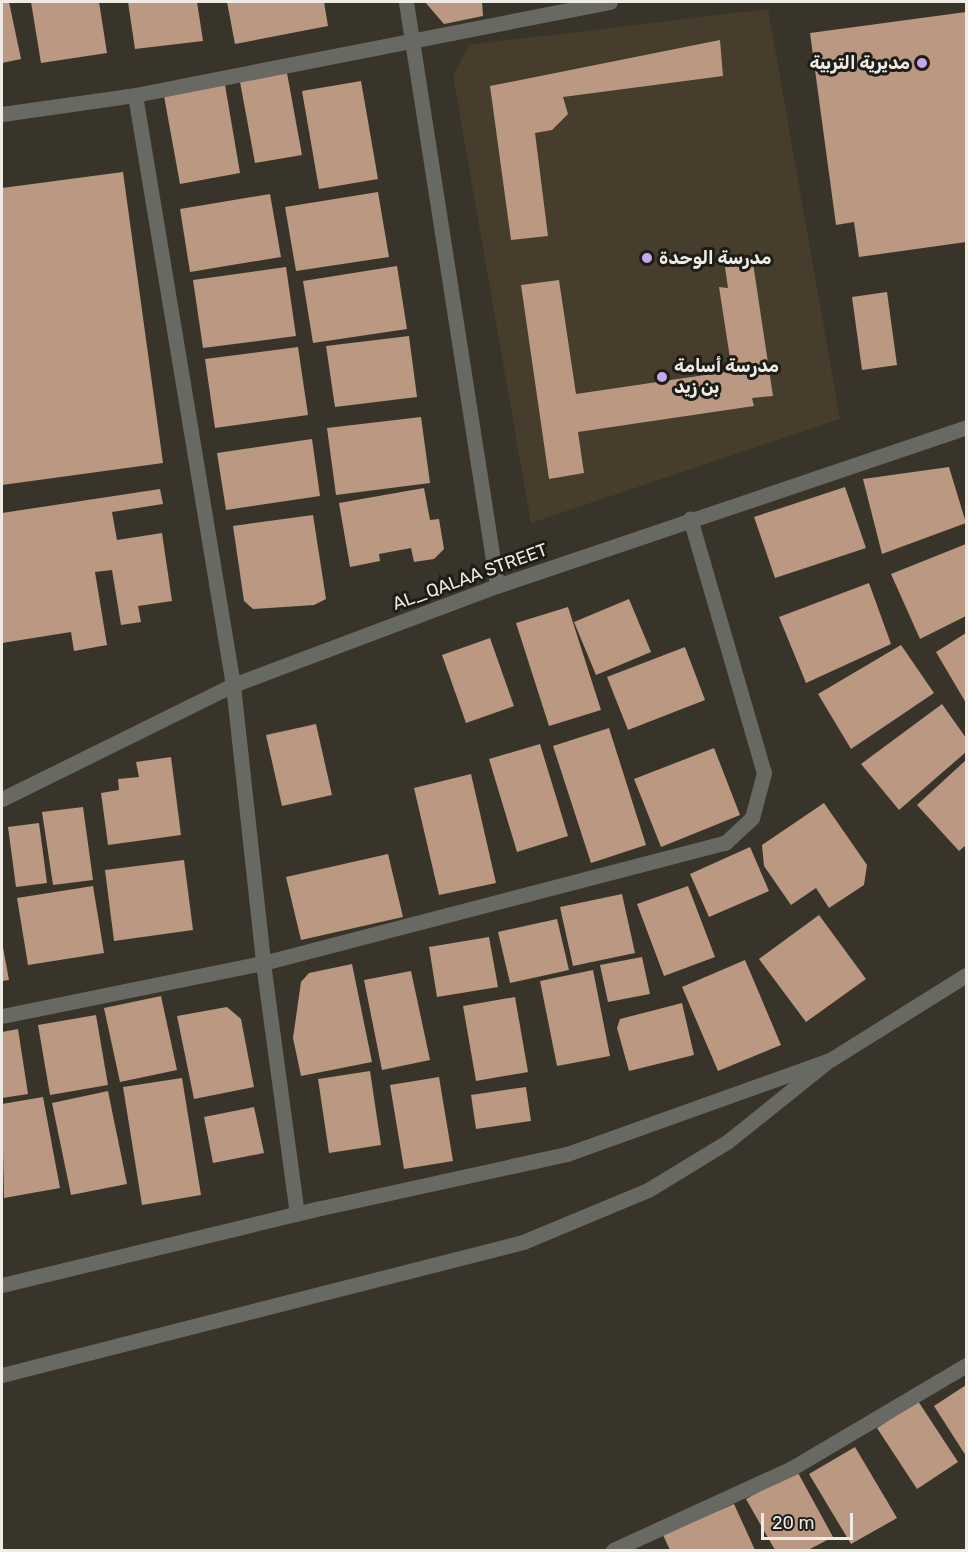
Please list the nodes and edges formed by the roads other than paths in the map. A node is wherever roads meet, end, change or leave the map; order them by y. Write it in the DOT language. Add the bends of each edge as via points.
graph roads {
  1 [pos="406,2"];
  2 [pos="610,2"];
  3 [pos="412,39"];
  4 [pos="135,95"];
  5 [pos="2,114"];
  6 [pos="966,427"];
  7 [pos="690,519"];
  8 [pos="497,586"];
  9 [pos="233,685"];
  10 [pos="2,799"];
  11 [pos="263,963"];
  12 [pos="966,975"];
  13 [pos="2,1016"];
  14 [pos="830,1060"];
  15 [pos="297,1214"];
  16 [pos="2,1285"];
  17 [pos="966,1365"];
  18 [pos="2,1375"];
  19 [pos="613,1551"];
  1 -- 3 [label="street"];
  2 -- 3 [label="street"];
  3 -- 4 [label="street"];
  3 -- 8 [label="street"];
  4 -- 5 [label="street"];
  4 -- 9 [label="street"];
  6 -- 7 [label="street, AL_QALAA STREET"];
  7 -- 8 [label="street, AL_QALAA STREET"];
  7 -- 11 [label="street" via="764,773 752,818 725,843"];
  8 -- 9 [label="street, AL_QALAA STREET"];
  9 -- 10 [label="street, AL_QALAA STREET"];
  9 -- 11 [label="street"];
  11 -- 13 [label="street"];
  11 -- 15 [label="street"];
  12 -- 14 [label="street"];
  14 -- 15 [label="street" via="567,1154"];
  14 -- 18 [label="street" via="727,1142 648,1190 523,1242"];
  15 -- 16 [label="street"];
  17 -- 19 [label="street" via="792,1468"];
}
